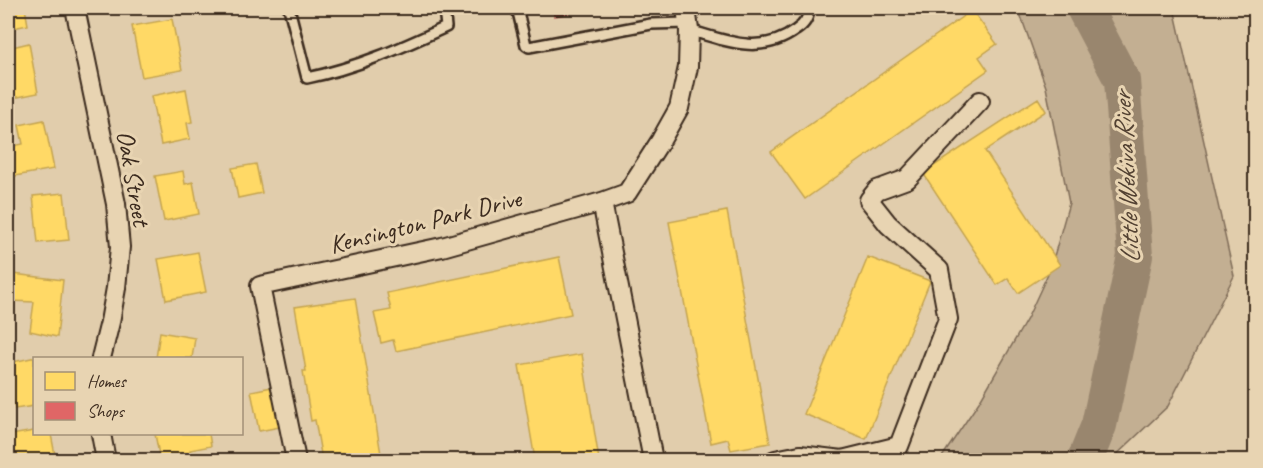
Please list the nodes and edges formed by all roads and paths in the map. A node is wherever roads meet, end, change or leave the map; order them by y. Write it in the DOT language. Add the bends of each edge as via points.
graph roads {
  1 [pos="75,8"];
  2 [pos="289,8"];
  3 [pos="444,8"];
  4 [pos="517,8"];
  5 [pos="809,8"];
  6 [pos="688,20"];
  7 [pos="980,101"];
  8 [pos="602,202"];
  9 [pos="100,357"];
  10 [pos="101,435"];
  11 [pos="106,460"];
  12 [pos="296,460"];
  13 [pos="653,460"];
  14 [pos="775,460"];
  15 [pos="842,460"];
  1 -- 9 [label="street, Oak Street" via="116,204 120,247 110,322"];
  2 -- 3 [label="lane" via="306,78 386,54 446,27"];
  4 -- 6 [label="lane" via="529,48"];
  5 -- 6 [label="lane" via="801,27 767,44 740,45"];
  6 -- 8 [label="street, Kensington Park Drive" via="688,67 679,108 627,193"];
  7 -- 15 [label="street" via="907,179 877,190 869,200 888,224 939,270 948,319 899,446"];
  8 -- 12 [label="street, Kensington Park Drive" via="442,247 260,286"];
  8 -- 13 [label="street"];
  10 -- 11 [label="street"];
  14 -- 15 [label="street" via="800,455"];
}
